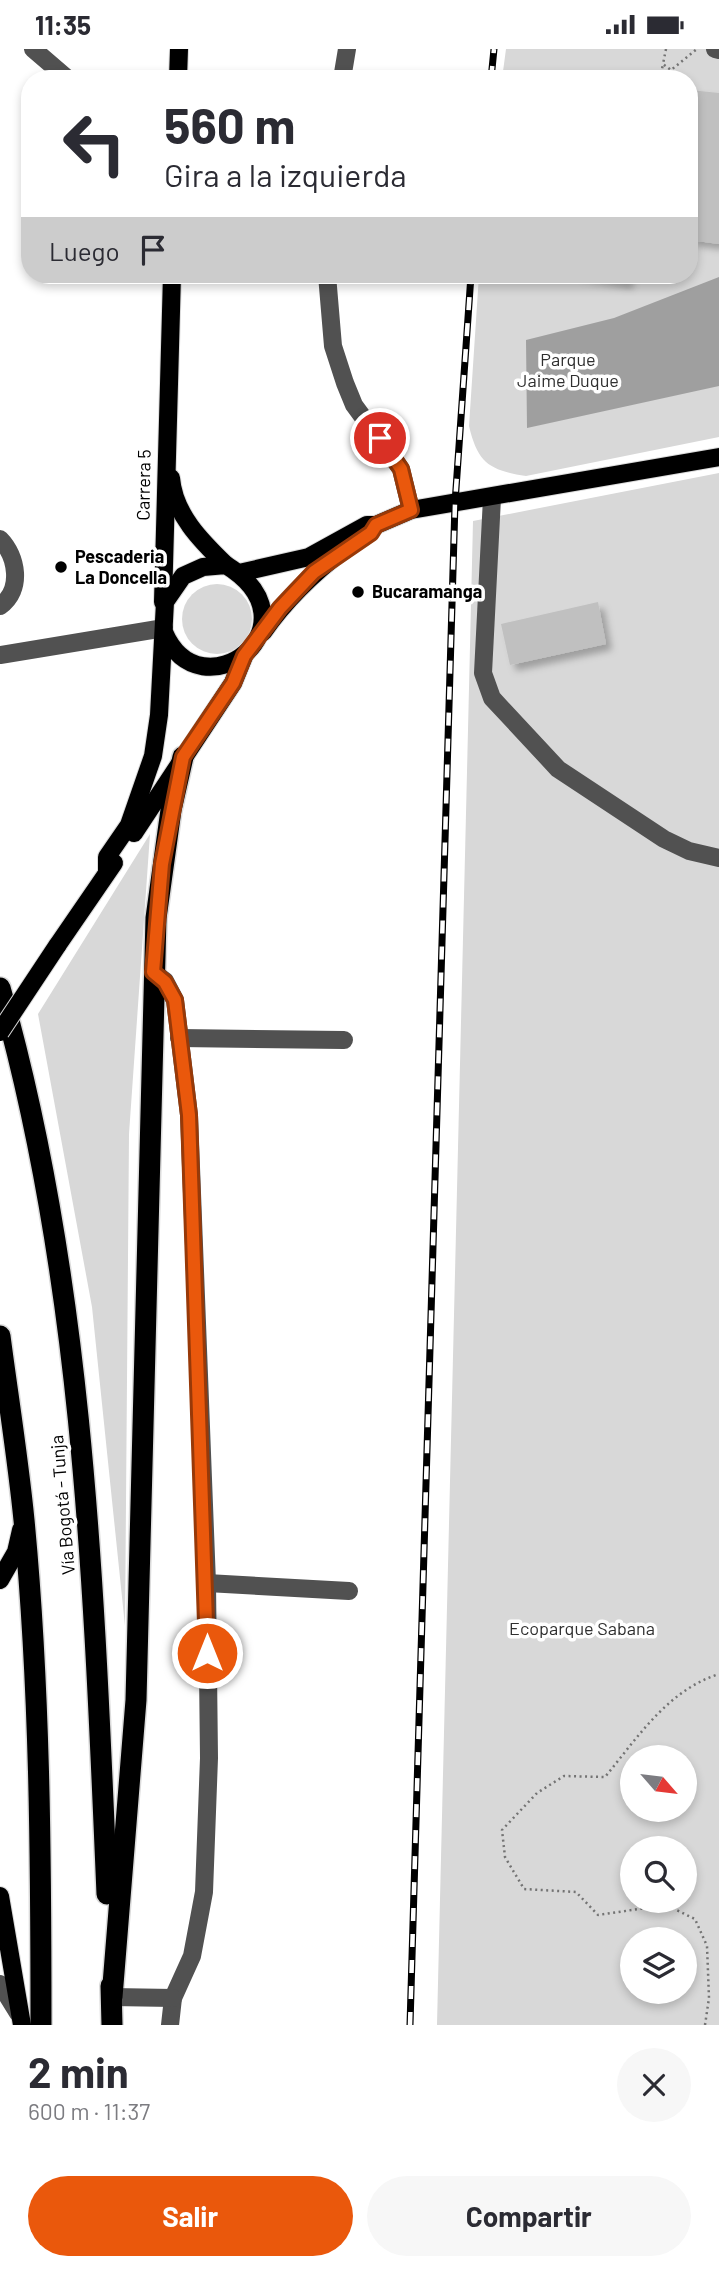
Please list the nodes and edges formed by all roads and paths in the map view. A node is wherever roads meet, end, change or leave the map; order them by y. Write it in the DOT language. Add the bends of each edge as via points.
graph roads {
  1 [pos="33,49"];
  2 [pos="178,49"];
  3 [pos="347,49"];
  4 [pos="666,49"];
  5 [pos="697,49"];
  6 [pos="663,64"];
  7 [pos="58,70"];
  8 [pos="178,70"];
  9 [pos="344,70"];
  10 [pos="662,70"];
  11 [pos="172,284"];
  12 [pos="328,284"];
  13 [pos="166,401"];
  14 [pos="719,457"];
  15 [pos="492,498"];
  16 [pos="411,510"];
  17 [pos="376,525"];
  18 [pos="0,539"];
  19 [pos="232,569"];
  20 [pos="0,606"];
  21 [pos="164,624"];
  22 [pos="259,638"];
  23 [pos="0,655"];
  24 [pos="244,656"];
  25 [pos="183,757"];
  26 [pos="719,858"];
  27 [pos="107,871"];
  28 [pos="153,972"];
  29 [pos="0,988"];
  30 [pos="0,1032"];
  31 [pos="179,1038"];
  32 [pos="344,1040"];
  33 [pos="0,1336"];
  34 [pos="24,1519"];
  35 [pos="0,1580"];
  36 [pos="207,1583"];
  37 [pos="349,1591"];
  38 [pos="719,1674"];
  39 [pos="1,1904"];
  40 [pos="0,1984"];
  41 [pos="112,1997"];
  42 [pos="173,1998"];
  43 [pos="21,2020"];
  44 [pos="41,2025"];
  45 [pos="112,2025"];
  46 [pos="170,2025"];
  47 [pos="705,2025"];
  1 -- 7 [label="street"];
  2 -- 8 [label="main road"];
  3 -- 9 [label="street"];
  4 -- 6 [label="path"];
  5 -- 6 [label="path" via="671,69"];
  6 -- 10 [label="path"];
  11 -- 13 [label="main road, Carrera 5"];
  12 -- 16 [label="street" via="333,346 345,383 354,405 401,469"];
  13 -- 19 [label="main road, Carrera 5" via="172,492 197,536"];
  13 -- 21 [label="main road, Carrera 5"];
  14 -- 15 [label="main road"];
  15 -- 16 [label="main road"];
  15 -- 26 [label="street" via="483,673 492,698 558,769 664,839"];
  16 -- 17 [label="main road"];
  17 -- 19 [label="main road" via="367,525 309,557 275,567"];
  17 -- 22 [label="main road" via="314,572"];
  18 -- 20 [label="street" via="15,567 15,587"];
  19 -- 21 [label="main road" via="202,567 183,576 169,592"];
  19 -- 22 [label="main road" via="256,591 261,602"];
  21 -- 23 [label="street"];
  21 -- 24 [label="main road" via="174,649 198,665 218,667"];
  21 -- 27 [label="main road, Carrera 5" via="153,756 129,825 107,857"];
  22 -- 24 [label="main road"];
  24 -- 25 [label="main road" via="233,683"];
  25 -- 27 [label="main road"];
  25 -- 28 [label="highway" via="162,864"];
  27 -- 30 [label="main road, bridge"];
  28 -- 31 [label="street" via="175,1000"];
  28 -- 41 [label="highway" via="136,1700"];
  29 -- 41 [label="highway, Vía Bogotá - Tunja" via="42,1164 75,1364 96,1632"];
  31 -- 32 [label="street"];
  31 -- 36 [label="street" via="189,1115"];
  33 -- 34 [label="highway"];
  34 -- 35 [label="main road" via="16,1552"];
  34 -- 44 [label="highway" via="37,1704"];
  36 -- 37 [label="street"];
  36 -- 42 [label="street" via="209,1758 204,1892 192,1956"];
  38 -- 47 [label="path" via="697,1681 664,1706 605,1777 564,1776 537,1793 502,1830 505,1857 524,1889 576,1892 598,1915 666,1905 695,1919 707,1946"];
  39 -- 43 [label="main road"];
  40 -- 43 [label="street"];
  41 -- 42 [label="street"];
  41 -- 45 [label="highway, Vía Bogotá - Tunja"];
  42 -- 46 [label="street"];
}
